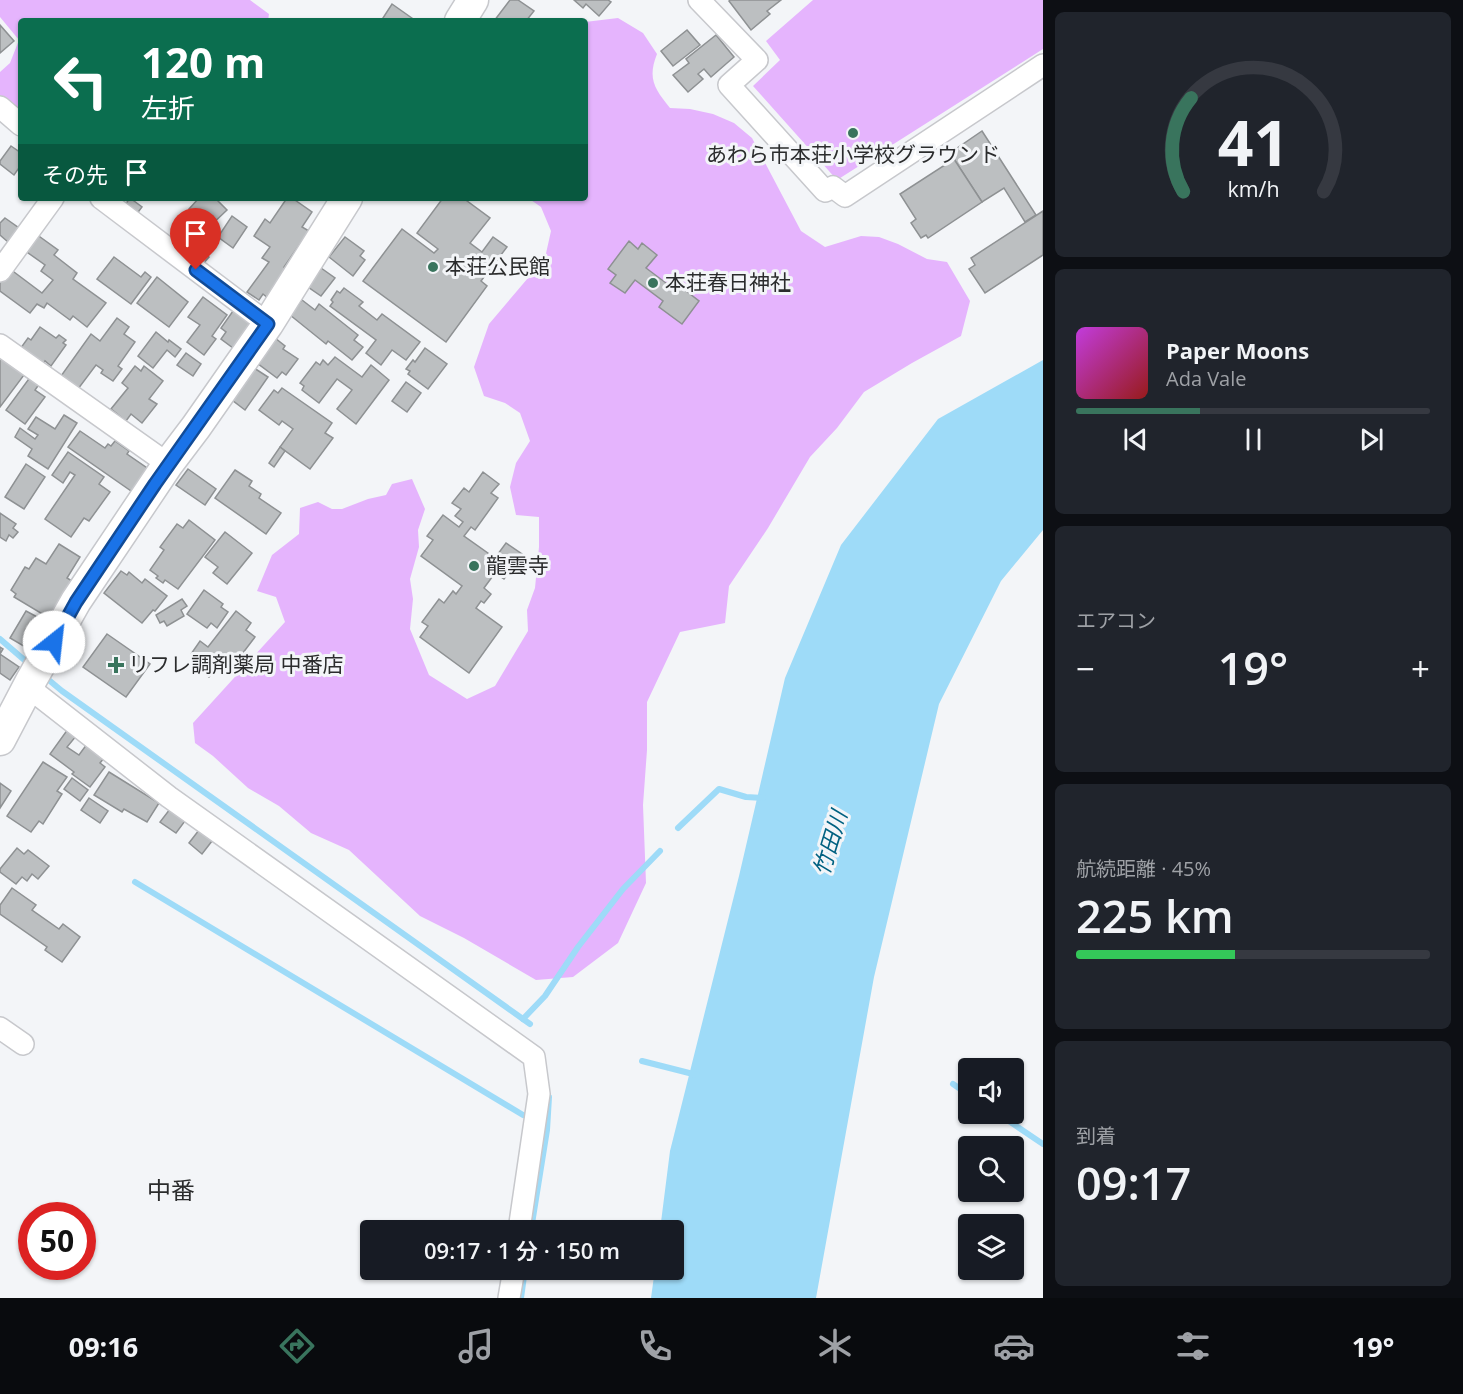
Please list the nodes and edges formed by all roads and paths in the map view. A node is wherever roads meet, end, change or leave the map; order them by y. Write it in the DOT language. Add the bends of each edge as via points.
graph roads {
  1 [pos="473,0"];
  2 [pos="699,0"];
  3 [pos="462,18"];
  4 [pos="1043,65"];
  5 [pos="0,106"];
  6 [pos="18,122"];
  7 [pos="51,201"];
  8 [pos="105,201"];
  9 [pos="345,201"];
  10 [pos="0,271"];
  11 [pos="268,324"];
  12 [pos="0,345"];
  13 [pos="168,465"];
  14 [pos="34,676"];
  15 [pos="0,740"];
  16 [pos="0,1028"];
  17 [pos="23,1044"];
  18 [pos="520,1220"];
  19 [pos="512,1280"];
  20 [pos="509,1298"];
  1 -- 3 [label="main road"];
  2 -- 4 [label="street" via="758,60 729,85 825,191 833,187 845,196"];
  5 -- 6 [label="street"];
  7 -- 10 [label="street"];
  8 -- 11 [label="street"];
  9 -- 11 [label="main road"];
  11 -- 13 [label="main road"];
  12 -- 13 [label="street"];
  13 -- 14 [label="main road" via="76,602"];
  14 -- 15 [label="main road"];
  14 -- 18 [label="street" via="169,797 534,1057 539,1094"];
  16 -- 17 [label="street"];
  19 -- 20 [label="street"];
}
